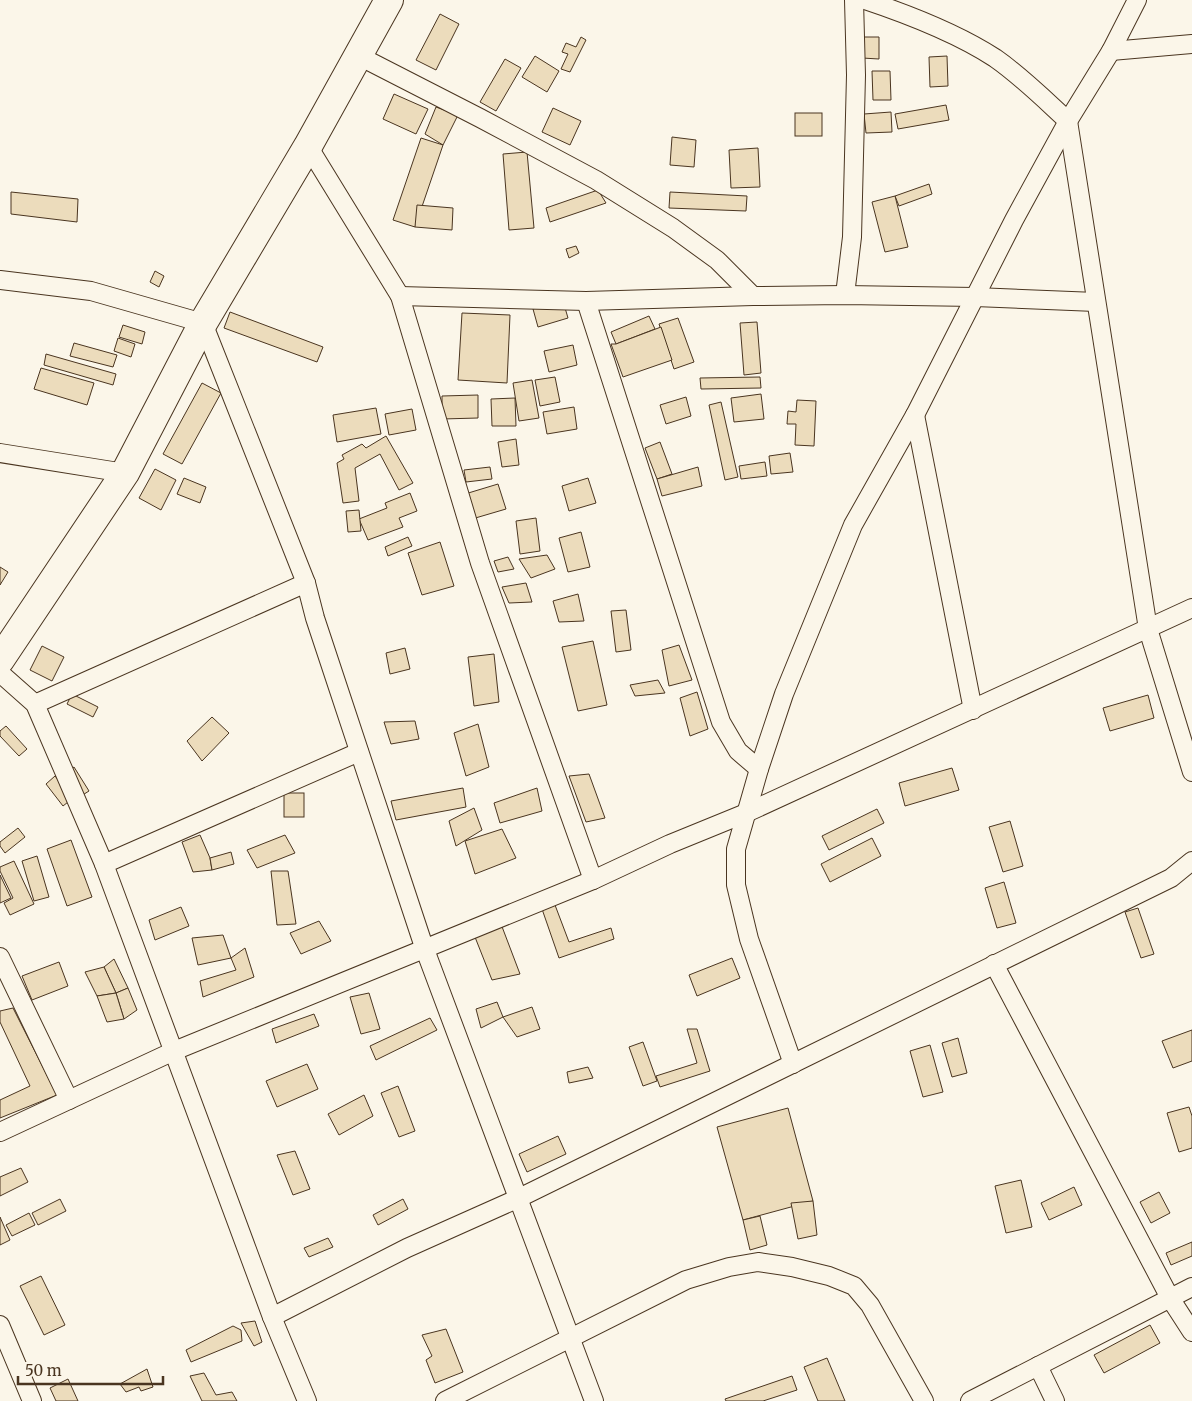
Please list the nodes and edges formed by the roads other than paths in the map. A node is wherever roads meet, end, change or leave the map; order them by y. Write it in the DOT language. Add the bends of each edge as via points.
graph roads {
  1 [pos="389,0"];
  2 [pos="854,0"];
  3 [pos="865,0"];
  4 [pos="1137,0"];
  5 [pos="1192,44"];
  6 [pos="1111,51"];
  7 [pos="357,55"];
  8 [pos="1068,121"];
  9 [pos="308,146"];
  10 [pos="0,280"];
  11 [pos="845,295"];
  12 [pos="400,296"];
  13 [pos="753,296"];
  14 [pos="976,298"];
  15 [pos="586,301"];
  16 [pos="1096,302"];
  17 [pos="203,323"];
  18 [pos="916,415"];
  19 [pos="0,453"];
  20 [pos="125,473"];
  21 [pos="306,583"];
  22 [pos="1192,608"];
  23 [pos="1148,629"];
  24 [pos="0,660"];
  25 [pos="0,673"];
  26 [pos="35,704"];
  27 [pos="973,710"];
  28 [pos="359,752"];
  29 [pos="759,769"];
  30 [pos="1192,772"];
  31 [pos="746,813"];
  32 [pos="1192,861"];
  33 [pos="104,864"];
  34 [pos="593,880"];
  35 [pos="424,947"];
  36 [pos="0,957"];
  37 [pos="994,964"];
  38 [pos="174,1051"];
  39 [pos="793,1064"];
  40 [pos="69,1100"];
  41 [pos="0,1132"];
  42 [pos="519,1198"];
  43 [pos="1192,1287"];
  44 [pos="1170,1298"];
  45 [pos="272,1317"];
  46 [pos="0,1326"];
  47 [pos="1192,1332"];
  48 [pos="571,1337"];
  49 [pos="1038,1366"];
  50 [pos="32,1401"];
  51 [pos="306,1401"];
  52 [pos="445,1401"];
  53 [pos="594,1401"];
  54 [pos="924,1401"];
  55 [pos="970,1401"];
  56 [pos="1055,1401"];
  1 -- 7 [label="main road"];
  2 -- 11 [label="street" via="856,75 852,237"];
  3 -- 8 [label="street" via="932,26 995,58"];
  4 -- 6 [label="street"];
  5 -- 6 [label="street"];
  6 -- 8 [label="street"];
  7 -- 9 [label="main road"];
  7 -- 13 [label="street" via="596,180 717,260"];
  8 -- 14 [label="street"];
  8 -- 16 [label="street"];
  9 -- 12 [label="street"];
  9 -- 17 [label="main road"];
  10 -- 17 [label="street" via="91,291"];
  11 -- 13 [label="street"];
  11 -- 14 [label="street"];
  12 -- 15 [label="street"];
  12 -- 34 [label="street" via="480,563"];
  13 -- 15 [label="street"];
  14 -- 16 [label="street"];
  14 -- 18 [label="street"];
  15 -- 29 [label="street" via="721,722 738,751"];
  16 -- 23 [label="street"];
  17 -- 20 [label="main road"];
  17 -- 21 [label="street"];
  18 -- 27 [label="street"];
  18 -- 29 [label="street" via="853,525 784,694"];
  19 -- 20 [label="street"];
  20 -- 24 [label="main road"];
  21 -- 26 [label="street"];
  21 -- 28 [label="street"];
  22 -- 23 [label="street"];
  23 -- 27 [label="street"];
  23 -- 30 [label="street"];
  25 -- 26 [label="street"];
  26 -- 33 [label="street"];
  27 -- 31 [label="street"];
  28 -- 33 [label="street"];
  28 -- 35 [label="street"];
  29 -- 31 [label="street"];
  31 -- 34 [label="street"];
  31 -- 39 [label="street" via="736,849 736,885 749,939"];
  32 -- 37 [label="street" via="1171,878"];
  33 -- 38 [label="street"];
  34 -- 35 [label="street"];
  35 -- 38 [label="street"];
  35 -- 42 [label="street"];
  36 -- 40 [label="street"];
  37 -- 39 [label="street"];
  37 -- 44 [label="street"];
  38 -- 40 [label="street"];
  38 -- 45 [label="street"];
  39 -- 42 [label="street"];
  40 -- 41 [label="street"];
  42 -- 45 [label="street" via="406,1248"];
  42 -- 48 [label="street"];
  43 -- 44 [label="street"];
  44 -- 47 [label="street"];
  44 -- 49 [label="street"];
  45 -- 51 [label="street"];
  46 -- 50 [label="street"];
  48 -- 52 [label="street"];
  48 -- 53 [label="street"];
  48 -- 54 [label="street" via="686,1280 758,1262 792,1267 854,1286 870,1305"];
  49 -- 55 [label="street"];
  49 -- 56 [label="street"];
}
